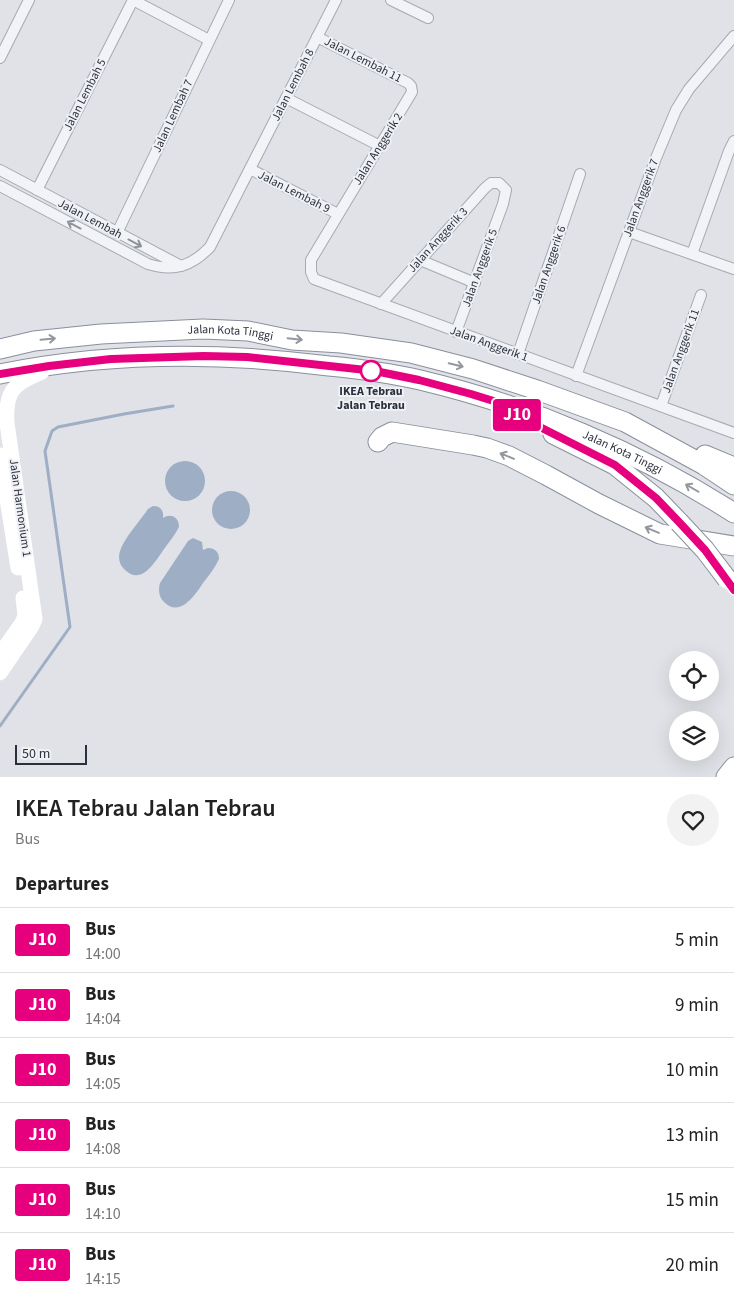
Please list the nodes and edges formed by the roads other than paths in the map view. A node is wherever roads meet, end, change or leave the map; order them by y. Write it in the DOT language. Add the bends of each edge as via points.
graph roads {
  1 [pos="29,0"];
  2 [pos="133,0"];
  3 [pos="229,0"];
  4 [pos="336,0"];
  5 [pos="391,0"];
  6 [pos="428,18"];
  7 [pos="734,36"];
  8 [pos="4,37"];
  9 [pos="317,37"];
  10 [pos="209,40"];
  11 [pos="0,58"];
  12 [pos="408,83"];
  13 [pos="286,98"];
  14 [pos="734,141"];
  15 [pos="380,146"];
  16 [pos="0,170"];
  17 [pos="250,170"];
  18 [pos="580,174"];
  19 [pos="499,183"];
  20 [pos="0,186"];
  21 [pos="37,190"];
  22 [pos="338,214"];
  23 [pos="629,232"];
  24 [pos="117,233"];
  25 [pos="692,254"];
  26 [pos="420,260"];
  27 [pos="182,266"];
  28 [pos="734,270"];
  29 [pos="475,283"];
  30 [pos="701,295"];
  31 [pos="381,304"];
  32 [pos="456,332"];
  33 [pos="0,349"];
  34 [pos="518,354"];
  35 [pos="62,364"];
  36 [pos="0,374"];
  37 [pos="576,376"];
  38 [pos="500,403"];
  39 [pos="661,406"];
  40 [pos="625,422"];
  41 [pos="734,433"];
  42 [pos="378,442"];
  43 [pos="0,455"];
  44 [pos="734,467"];
  45 [pos="734,485"];
  46 [pos="734,513"];
  47 [pos="734,546"];
  48 [pos="731,584"];
  49 [pos="0,654"];
  50 [pos="0,673"];
  51 [pos="734,767"];
  52 [pos="726,777"];
  1 -- 8 [label="street"];
  2 -- 10 [label="street"];
  2 -- 21 [label="street, Jalan Lembah 5"];
  3 -- 10 [label="street, Jalan Lembah 7"];
  4 -- 9 [label="street, Jalan Lembah 8"];
  5 -- 6 [label="street"];
  7 -- 23 [label="street, Jalan Anggerik 7" via="689,89 676,110"];
  8 -- 11 [label="street"];
  9 -- 12 [label="street, Jalan Lembah 11"];
  9 -- 13 [label="street, Jalan Lembah 8"];
  10 -- 24 [label="street, Jalan Lembah 7"];
  12 -- 15 [label="street, Jalan Anggerik 2" via="412,89 411,96"];
  13 -- 15 [label="street"];
  13 -- 17 [label="street, Jalan Lembah 8"];
  14 -- 25 [label="street"];
  15 -- 22 [label="street, Jalan Anggerik 2"];
  16 -- 21 [label="street, Jalan Lembah"];
  17 -- 22 [label="street, Jalan Lembah 9"];
  17 -- 27 [label="street" via="210,247 196,260"];
  18 -- 34 [label="street, Jalan Anggerik 6"];
  19 -- 26 [label="street, Jalan Anggerik 3" via="494,182 485,188"];
  19 -- 29 [label="street, Jalan Anggerik 5" via="506,190 503,204"];
  27 -- 20 [label="street, Jalan Lembah, one-way" via="148,264"];
  21 -- 24 [label="street, Jalan Lembah"];
  22 -- 31 [label="street, Jalan Anggerik 1" via="311,260 312,276 317,281"];
  23 -- 25 [label="street"];
  23 -- 37 [label="street, Jalan Anggerik 7"];
  24 -- 27 [label="street, Jalan Lembah, one-way"];
  25 -- 28 [label="street"];
  26 -- 29 [label="street"];
  26 -- 31 [label="street, Jalan Anggerik 3"];
  29 -- 32 [label="street, Jalan Anggerik 5"];
  30 -- 39 [label="street, Jalan Anggerik 11"];
  31 -- 32 [label="street, Jalan Anggerik 1"];
  32 -- 34 [label="street, Jalan Anggerik 1"];
  33 -- 40 [label="highway, Jalan Kota Tinggi, one-way" via="34,341 101,334 203,329 248,331 292,340 411,353 492,375"];
  34 -- 37 [label="street, Jalan Anggerik 1"];
  35 -- 36 [label="highway, Jalan Kota Tinggi"];
  35 -- 38 [label="highway, Jalan Kota Tinggi" via="166,356 272,359 375,371"];
  35 -- 50 [label="main road, Jalan Harmonium 1" via="24,379 10,393 6,405 35,619"];
  37 -- 39 [label="street, Jalan Anggerik 1"];
  46 -- 38 [label="highway, Jalan Kota Tinggi, one-way" via="656,467 592,437"];
  38 -- 48 [label="highway, bridge" via="526,420 615,465 656,498 705,550"];
  39 -- 41 [label="street, Jalan Anggerik 1"];
  40 -- 44 [label="highway"];
  40 -- 45 [label="highway, Jalan Kota Tinggi"];
  47 -- 42 [label="highway, one-way" via="660,534 509,456 487,448 392,432"];
  43 -- 49 [label="main road, Jalan Harmonium 1" via="25,616"];
  51 -- 52 [label="highway"];
}
